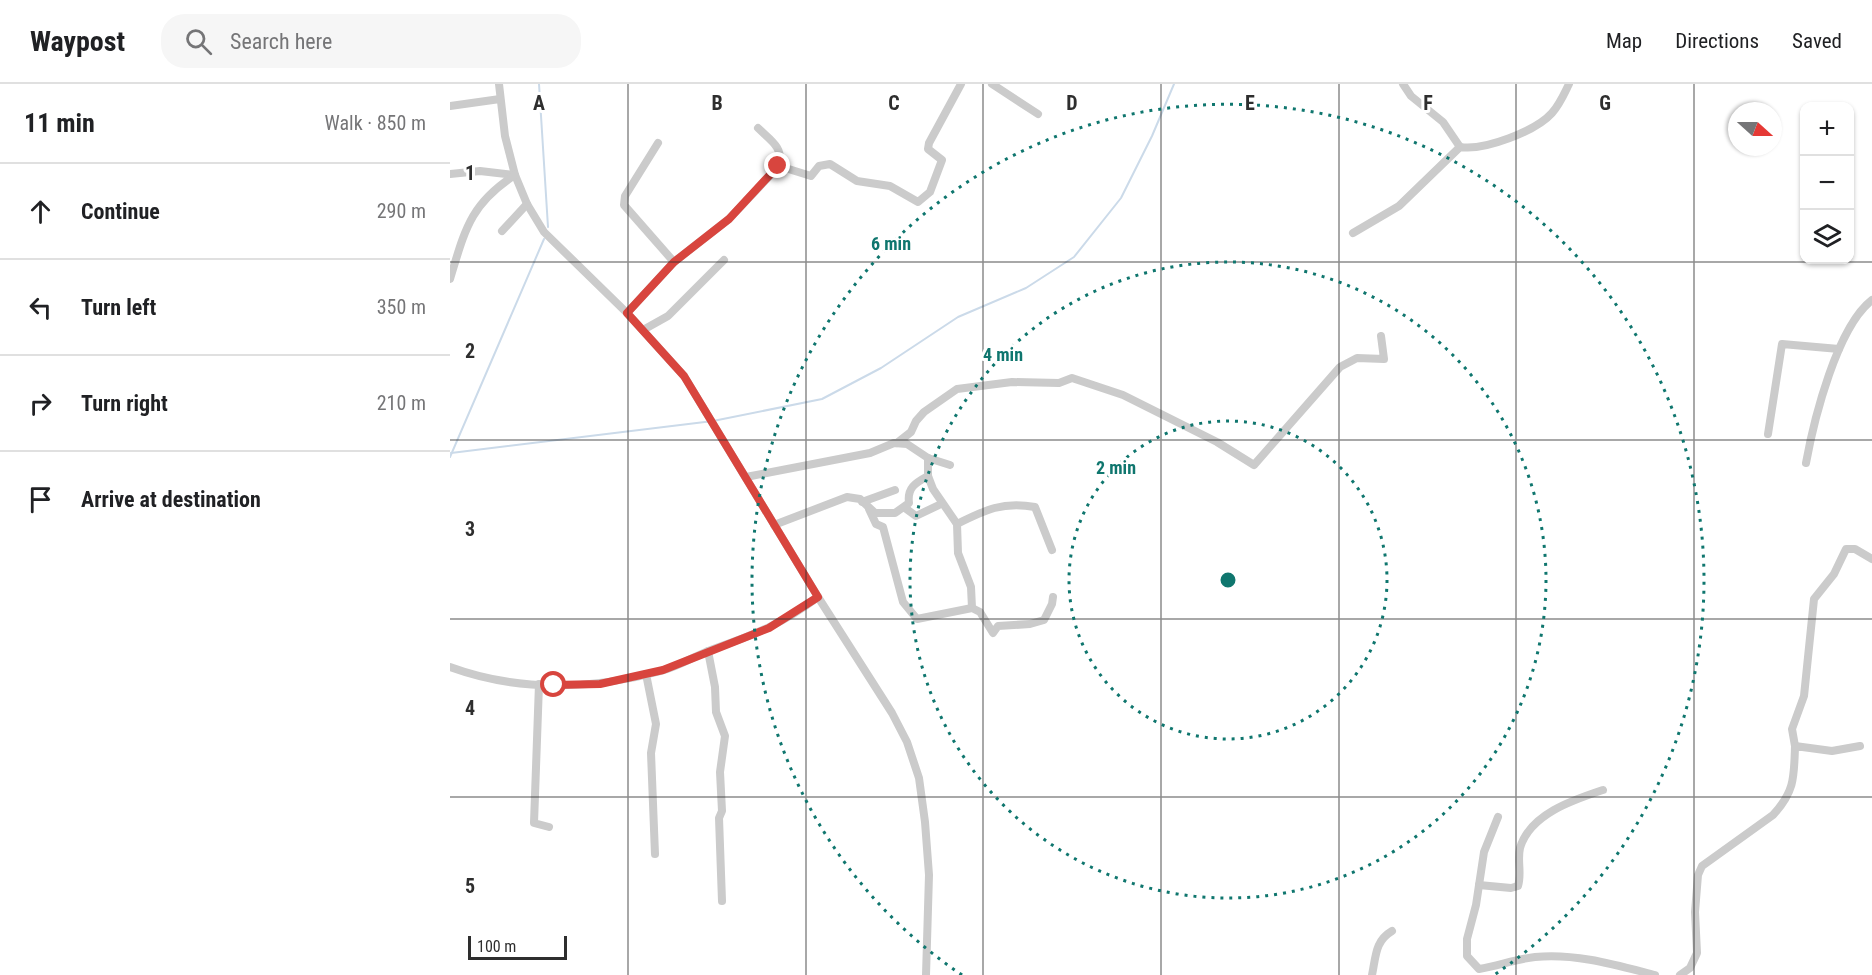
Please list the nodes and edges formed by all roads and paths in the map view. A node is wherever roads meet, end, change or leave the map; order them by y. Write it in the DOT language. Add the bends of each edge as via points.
graph roads {
  1 [pos="499,84"];
  2 [pos="961,84"];
  3 [pos="992,84"];
  4 [pos="1403,84"];
  5 [pos="1569,84"];
  6 [pos="500,99"];
  7 [pos="450,106"];
  8 [pos="1038,114"];
  9 [pos="758,128"];
  10 [pos="658,142"];
  11 [pos="1460,147"];
  12 [pos="778,166"];
  13 [pos="450,174"];
  14 [pos="515,175"];
  15 [pos="527,204"];
  16 [pos="502,231"];
  17 [pos="1353,233"];
  18 [pos="724,260"];
  19 [pos="674,262"];
  20 [pos="450,279"];
  21 [pos="1872,300"];
  22 [pos="627,313"];
  23 [pos="643,330"];
  24 [pos="1381,336"];
  25 [pos="1839,349"];
  26 [pos="1768,434"];
  27 [pos="897,443"];
  28 [pos="928,458"];
  29 [pos="1806,463"];
  30 [pos="950,465"];
  31 [pos="928,476"];
  32 [pos="746,477"];
  33 [pos="896,490"];
  34 [pos="862,502"];
  35 [pos="941,504"];
  36 [pos="905,508"];
  37 [pos="869,509"];
  38 [pos="957,524"];
  39 [pos="774,525"];
  40 [pos="1052,550"];
  41 [pos="1872,559"];
  42 [pos="818,597"];
  43 [pos="1053,597"];
  44 [pos="972,608"];
  45 [pos="708,651"];
  46 [pos="450,667"];
  47 [pos="646,674"];
  48 [pos="540,684"];
  49 [pos="1795,746"];
  50 [pos="1860,746"];
  51 [pos="1603,790"];
  52 [pos="1498,818"];
  53 [pos="549,827"];
  54 [pos="655,854"];
  55 [pos="1479,885"];
  56 [pos="722,900"];
  57 [pos="1392,931"];
  58 [pos="1478,972"];
  59 [pos="926,975"];
  60 [pos="1372,975"];
  61 [pos="1655,975"];
  62 [pos="1680,975"];
  1 -- 6 [label="street"];
  2 -- 12 [label="street" via="928,143 928,149 942,160 930,192 918,202 890,186 857,181 830,164 819,166 811,176"];
  3 -- 8 [label="street"];
  4 -- 11 [label="street" via="1447,127"];
  5 -- 11 [label="street" via="1555,109 1541,120 1489,146"];
  6 -- 7 [label="street"];
  6 -- 14 [label="street"];
  9 -- 12 [label="street" via="778,147"];
  10 -- 19 [label="street" via="625,196 624,205"];
  11 -- 17 [label="street" via="1399,206"];
  12 -- 19 [label="street" via="729,219"];
  13 -- 14 [label="street" via="480,171"];
  14 -- 15 [label="street"];
  14 -- 20 [label="street" via="497,186 471,215"];
  15 -- 16 [label="street"];
  15 -- 22 [label="street" via="544,232"];
  18 -- 23 [label="street" via="668,316"];
  19 -- 22 [label="street"];
  21 -- 25 [label="street" via="1852,323"];
  22 -- 23 [label="street"];
  23 -- 32 [label="street" via="684,376"];
  24 -- 27 [label="street" via="1384,358 1357,358 1340,367 1254,465 1123,395 1072,378 1059,383 1012,382 957,388 924,412 911,432"];
  25 -- 26 [label="street" via="1785,343 1781,346"];
  25 -- 29 [label="street"];
  27 -- 28 [label="street" via="917,449"];
  27 -- 32 [label="street" via="870,453"];
  28 -- 30 [label="street"];
  28 -- 31 [label="street"];
  31 -- 35 [label="street"];
  31 -- 36 [label="street" via="912,486"];
  32 -- 39 [label="street"];
  33 -- 34 [label="street"];
  34 -- 37 [label="street"];
  34 -- 39 [label="street" via="856,498 838,499"];
  35 -- 36 [label="street" via="920,516"];
  35 -- 38 [label="street"];
  36 -- 37 [label="street" via="895,513 875,513"];
  37 -- 44 [label="street" via="876,524 883,527 903,602 918,619"];
  38 -- 40 [label="street" via="1013,503 1035,507"];
  38 -- 44 [label="street" via="958,553 971,587"];
  39 -- 42 [label="street"];
  41 -- 49 [label="street" via="1855,549 1846,549 1834,574 1814,599 1804,696 1792,729"];
  42 -- 45 [label="street" via="769,628"];
  42 -- 59 [label="street" via="892,713 907,742 918,778 929,875"];
  43 -- 44 [label="street" via="1044,620 998,626 993,633 980,612"];
  45 -- 47 [label="street"];
  45 -- 56 [label="street" via="716,712 725,736 719,818"];
  46 -- 48 [label="street" via="504,683"];
  47 -- 48 [label="street" via="600,684"];
  47 -- 54 [label="street" via="656,724 651,753"];
  48 -- 53 [label="street" via="534,824"];
  49 -- 50 [label="street" via="1832,751"];
  49 -- 62 [label="street" via="1795,776 1782,804 1773,815 1702,866 1695,912 1697,953 1690,968"];
  51 -- 55 [label="street" via="1554,810 1529,831 1520,848 1518,886"];
  52 -- 55 [label="street" via="1484,852"];
  55 -- 58 [label="street" via="1467,939 1467,956"];
  57 -- 60 [label="street" via="1378,943"];
  58 -- 61 [label="street" via="1534,957 1559,957 1588,959"];
}
